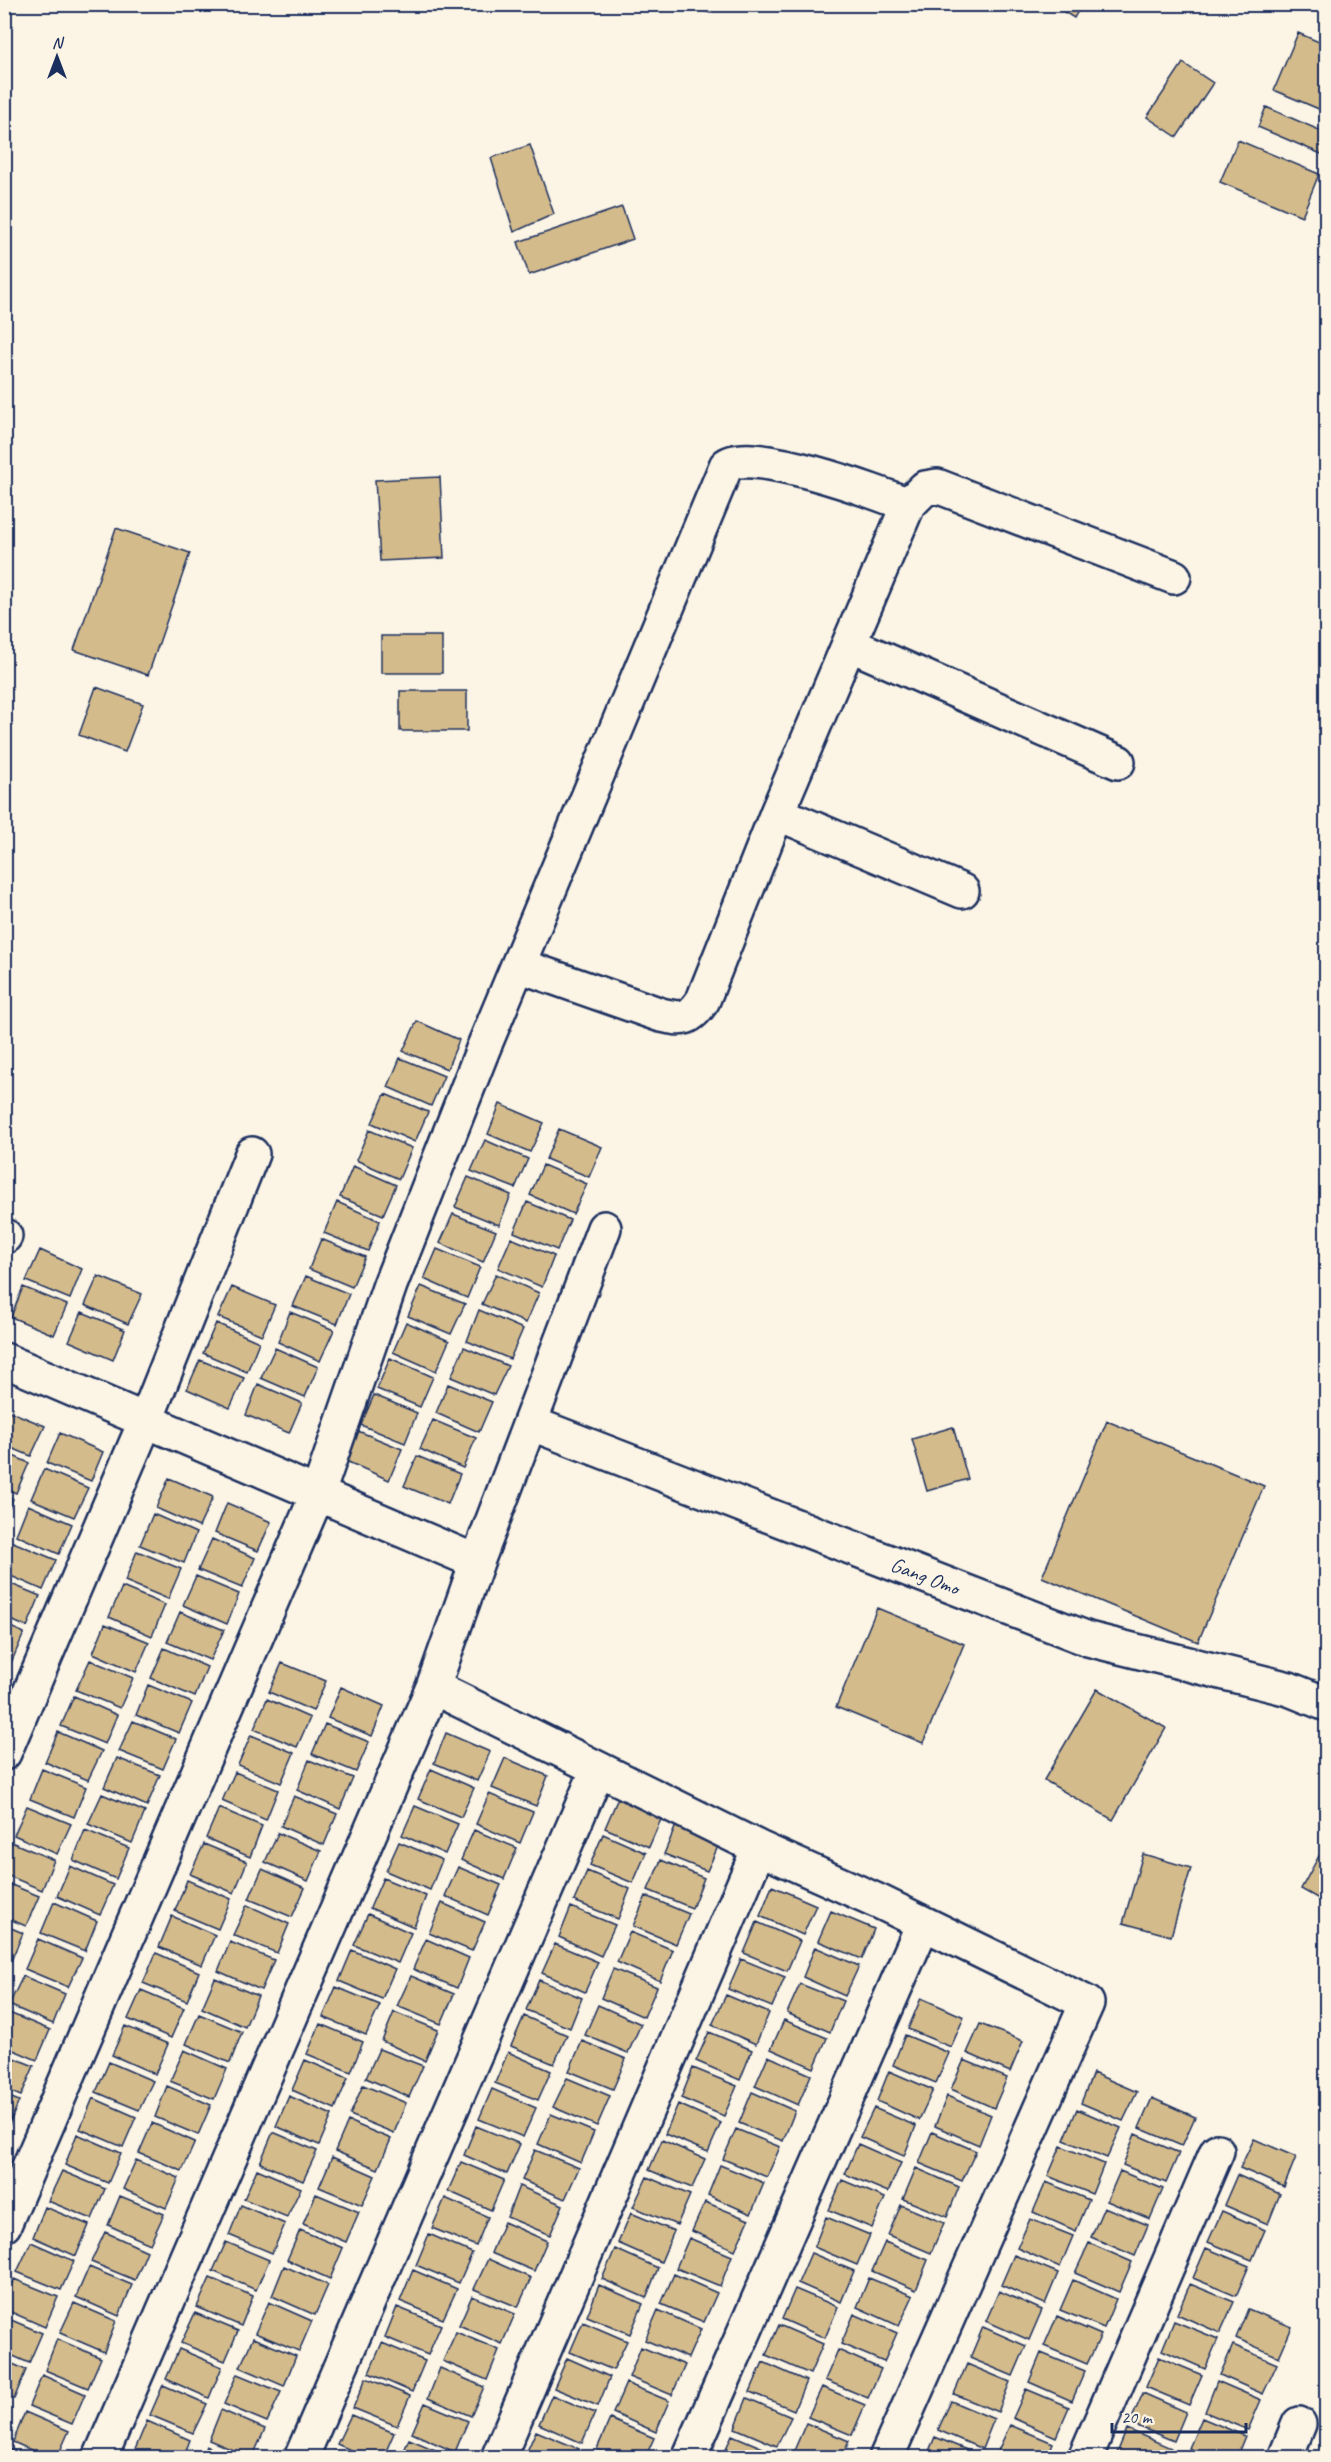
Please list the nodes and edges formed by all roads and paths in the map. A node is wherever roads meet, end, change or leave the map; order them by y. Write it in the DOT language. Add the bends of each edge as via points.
graph roads {
  1 [pos="908,505"];
  2 [pos="1174,577"];
  3 [pos="849,644"];
  4 [pos="1118,762"];
  5 [pos="777,813"];
  6 [pos="962,891"];
  7 [pos="518,965"];
  8 [pos="252,1154"];
  9 [pos="604,1228"];
  10 [pos="4,1360"];
  11 [pos="146,1420"];
  12 [pos="530,1424"];
  13 [pos="318,1493"];
  14 [pos="477,1562"];
  15 [pos="433,1687"];
  16 [pos="1326,1704"];
  17 [pos="4,1753"];
  18 [pos="598,1769"];
  19 [pos="759,1848"];
  20 [pos="923,1924"];
  21 [pos="1217,2151"];
  22 [pos="4,2225"];
  23 [pos="1299,2424"];
  24 [pos="100,2457"];
  25 [pos="301,2457"];
  26 [pos="498,2457"];
  27 [pos="690,2457"];
  28 [pos="886,2457"];
  29 [pos="1085,2457"];
  30 [pos="1285,2457"];
  1 -- 2 [label="street" via="925,488 937,486"];
  1 -- 3 [label="street"];
  1 -- 7 [label="street" via="871,489 808,471 746,460 726,465"];
  3 -- 4 [label="street"];
  3 -- 5 [label="street"];
  5 -- 6 [label="street"];
  5 -- 7 [label="street" via="703,1000 689,1017 661,1016"];
  7 -- 13 [label="street" via="390,1285"];
  8 -- 11 [label="street"];
  9 -- 12 [label="street"];
  10 -- 11 [label="street"];
  11 -- 13 [label="street"];
  11 -- 17 [label="street"];
  12 -- 14 [label="street"];
  12 -- 16 [label="street, Gang Omo" via="1088,1639 1289,1689"];
  13 -- 14 [label="street"];
  13 -- 22 [label="street"];
  14 -- 15 [label="street"];
  15 -- 18 [label="street"];
  15 -- 24 [label="street"];
  18 -- 19 [label="street"];
  18 -- 25 [label="street"];
  19 -- 20 [label="street"];
  19 -- 26 [label="street"];
  20 -- 27 [label="street"];
  20 -- 28 [label="street" via="1087,2003"];
  21 -- 29 [label="street"];
  23 -- 30 [label="street"];
}
